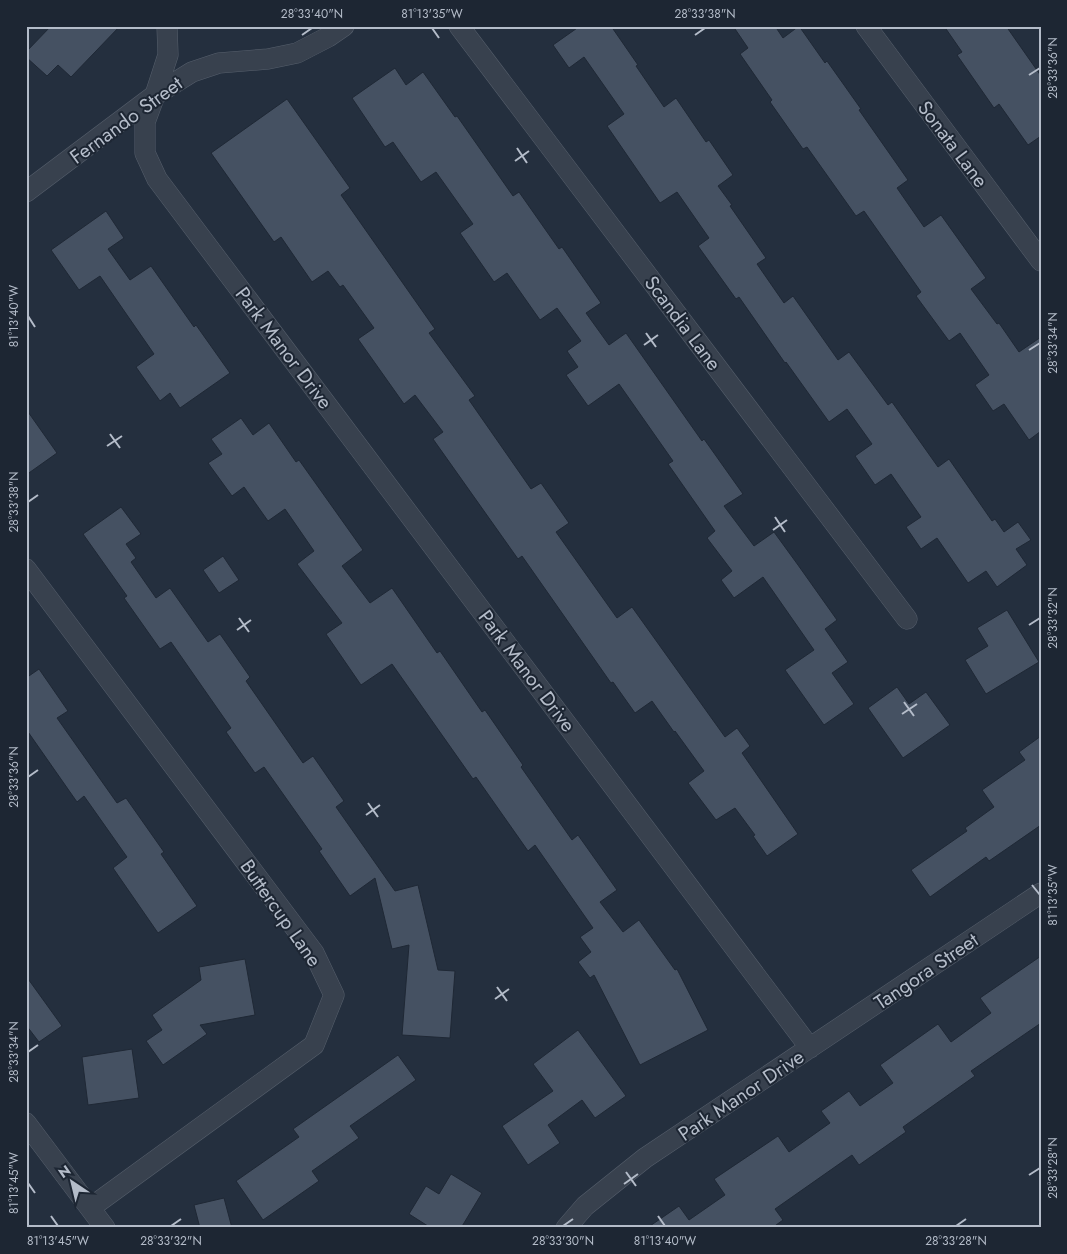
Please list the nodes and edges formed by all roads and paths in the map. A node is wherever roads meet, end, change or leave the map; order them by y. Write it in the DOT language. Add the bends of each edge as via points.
graph roads {
  1 [pos="167,26"];
  2 [pos="344,26"];
  3 [pos="459,26"];
  4 [pos="866,26"];
  5 [pos="155,95"];
  6 [pos="26,192"];
  7 [pos="1041,262"];
  8 [pos="26,569"];
  9 [pos="907,620"];
  10 [pos="1041,893"];
  11 [pos="810,1048"];
  12 [pos="26,1123"];
  13 [pos="90,1208"];
  14 [pos="105,1228"];
  15 [pos="566,1228"];
  1 -- 5 [label="street, Park Manor Drive" via="168,55"];
  2 -- 5 [label="street, Fernando Street" via="298,53 219,63 192,72"];
  3 -- 9 [label="street, Scandia Lane"];
  4 -- 7 [label="street, Sonata Lane"];
  5 -- 6 [label="street, Fernando Street"];
  5 -- 11 [label="street, Park Manor Drive" via="145,122 145,153 157,179"];
  8 -- 13 [label="street, Buttercup Lane" via="314,953 334,995 314,1045"];
  10 -- 11 [label="street, Tangora Street"];
  11 -- 15 [label="street, Park Manor Drive" via="645,1158 585,1206"];
  12 -- 13 [label="street"];
  13 -- 14 [label="street"];
}
